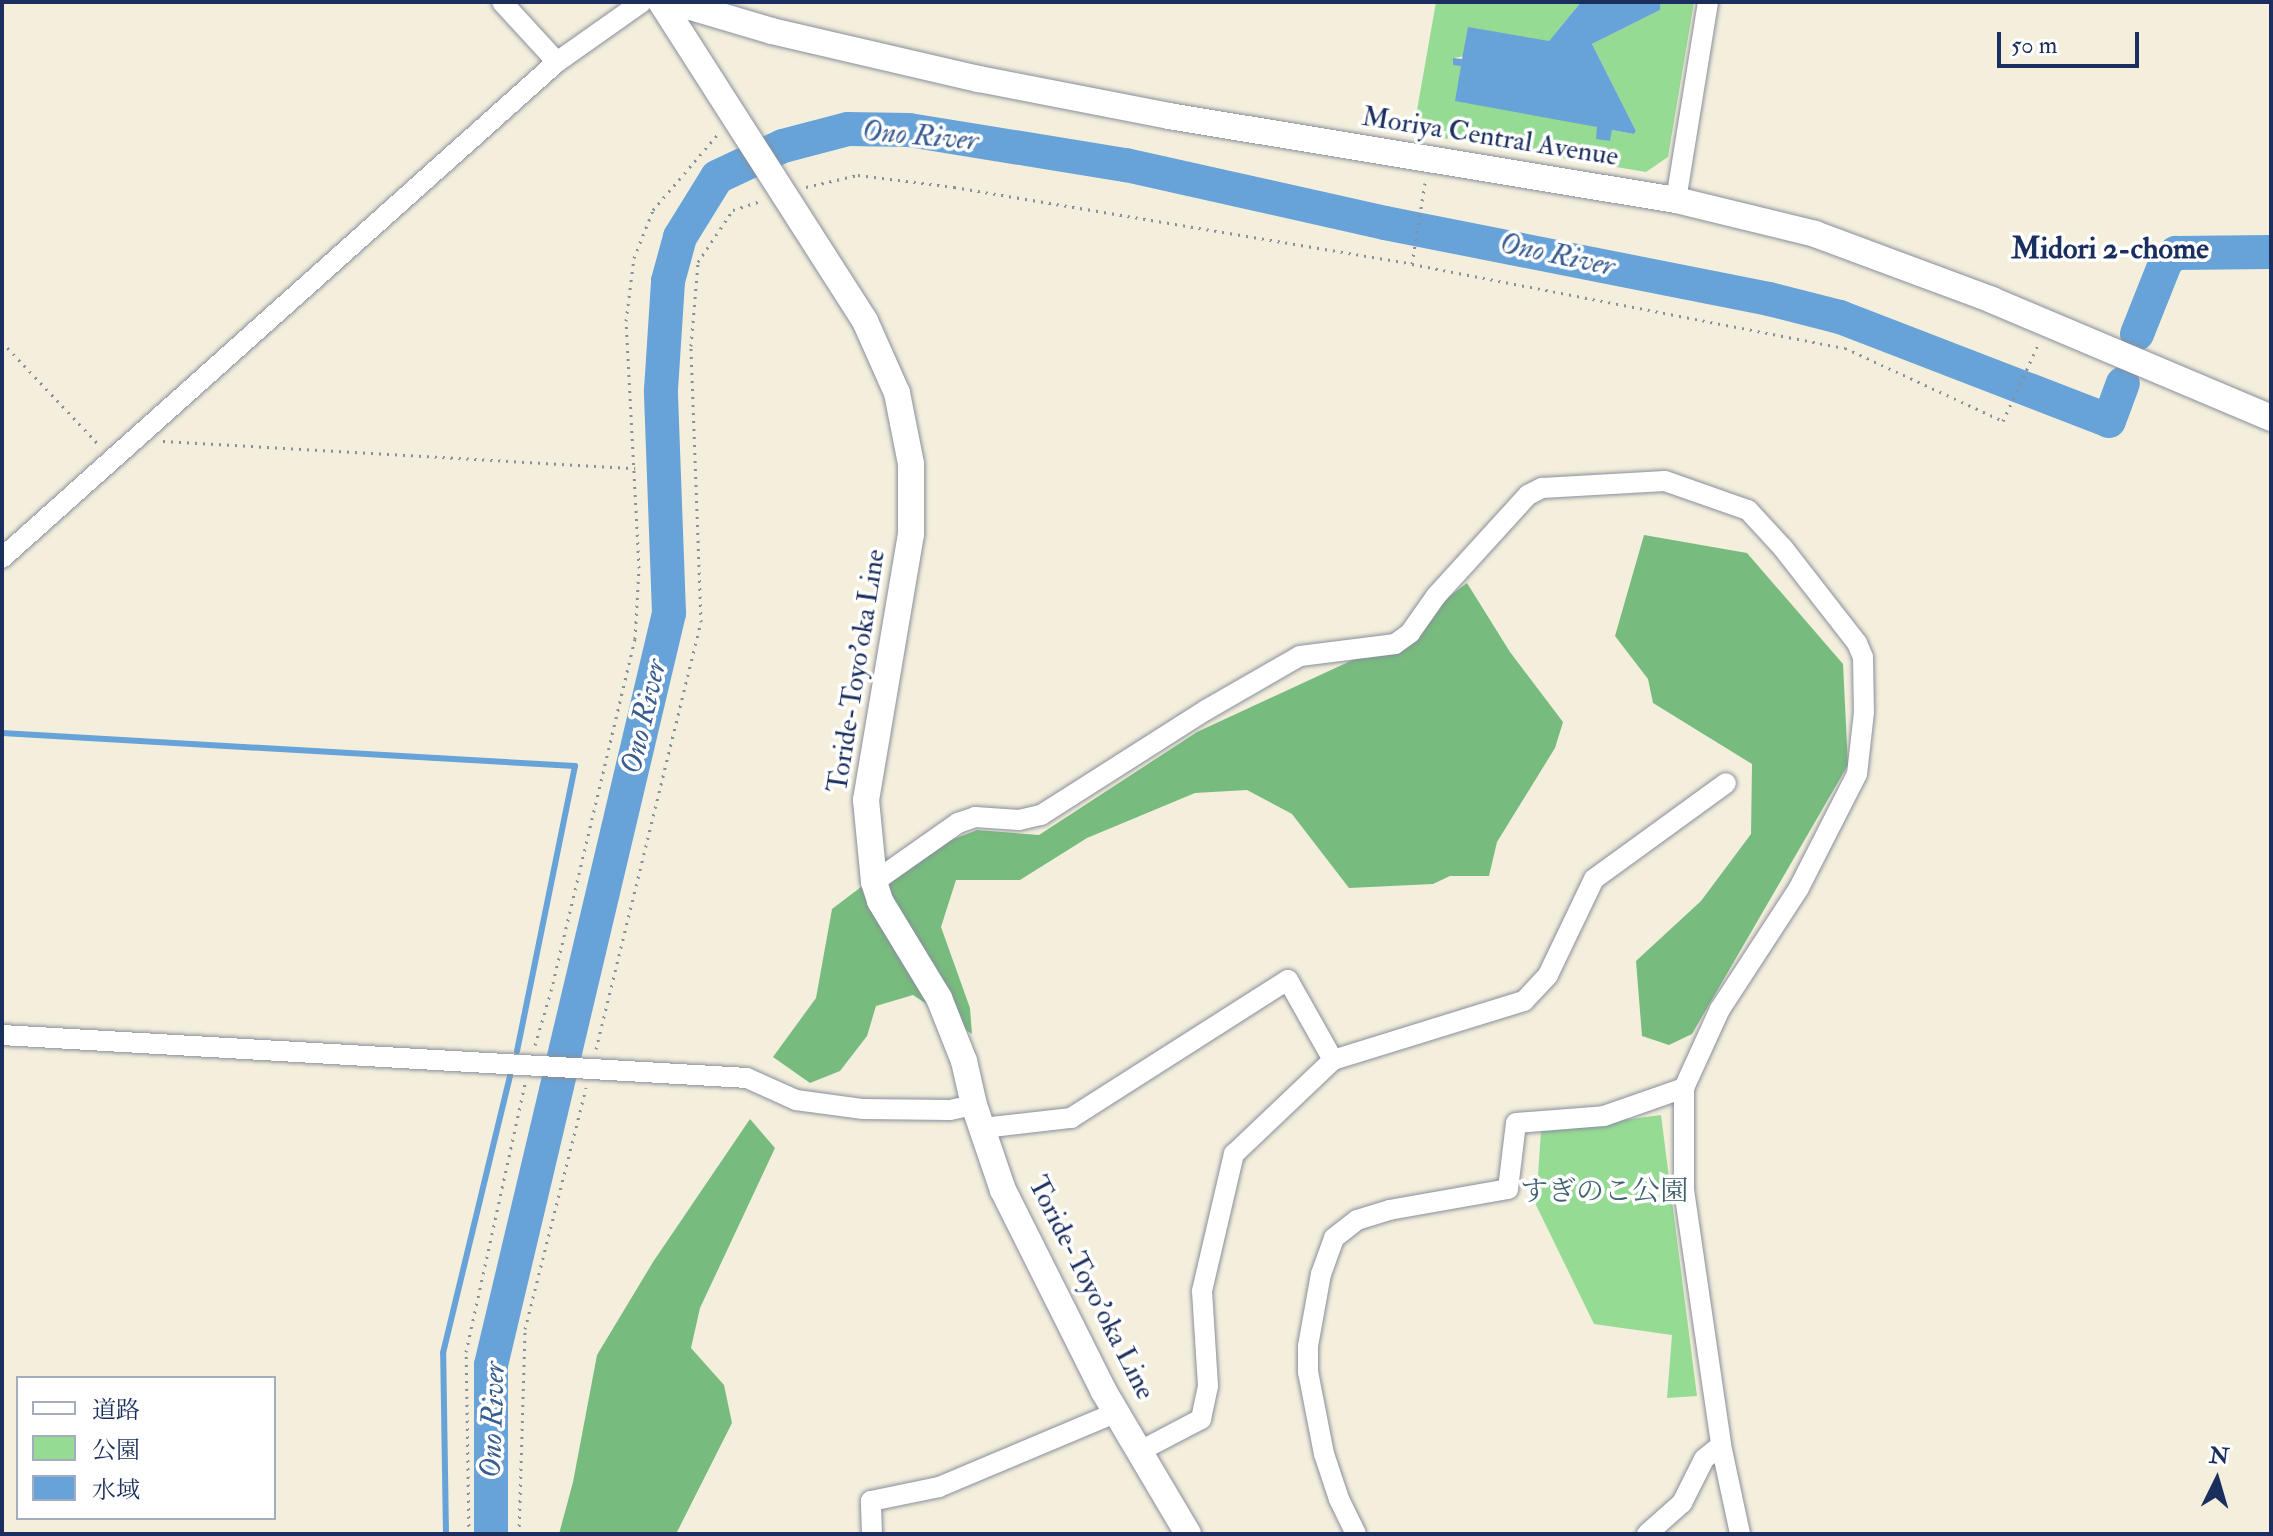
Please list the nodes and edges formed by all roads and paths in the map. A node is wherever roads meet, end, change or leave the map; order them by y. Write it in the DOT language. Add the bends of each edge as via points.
graph roads {
  1 [pos="502,2"];
  2 [pos="642,2"];
  3 [pos="661,2"];
  4 [pos="674,2"];
  5 [pos="1708,2"];
  6 [pos="557,62"];
  7 [pos="738,123"];
  8 [pos="1429,159"];
  9 [pos="779,187"];
  10 [pos="1676,200"];
  11 [pos="1412,264"];
  12 [pos="2,342"];
  13 [pos="2032,359"];
  14 [pos="2271,418"];
  15 [pos="136,436"];
  16 [pos="110,458"];
  17 [pos="635,468"];
  18 [pos="2,558"];
  19 [pos="1726,783"];
  20 [pos="874,882"];
  21 [pos="2,1035"];
  22 [pos="1333,1060"];
  23 [pos="529,1066"];
  24 [pos="591,1069"];
  25 [pos="1684,1088"];
  26 [pos="979,1116"];
  27 [pos="1117,1412"];
  28 [pos="1721,1445"];
  29 [pos="1142,1450"];
  30 [pos="469,1534"];
  31 [pos="519,1534"];
  32 [pos="872,1534"];
  33 [pos="1188,1534"];
  34 [pos="1356,1534"];
  35 [pos="1647,1534"];
  36 [pos="1740,1534"];
  1 -- 6 [label="street"];
  2 -- 6 [label="street"];
  3 -- 7 [label="main road, Toride-Toyo'oka Line"];
  4 -- 8 [label="main road, Moriya Central Avenue" via="772,31 979,79"];
  5 -- 10 [label="street"];
  6 -- 15 [label="street"];
  7 -- 9 [label="main road, Toride-Toyo'oka Line"];
  7 -- 17 [label="path" via="653,210 634,258 626,321"];
  8 -- 10 [label="main road, Moriya Central Avenue"];
  8 -- 11 [label="path"];
  9 -- 11 [label="path" via="858,175"];
  9 -- 20 [label="main road, Toride-Toyo'oka Line" via="865,321 897,393 911,464 911,534 866,800"];
  9 -- 24 [label="path" via="733,210 698,262 691,346 701,622"];
  10 -- 14 [label="main road, Moriya Central Avenue" via="1815,234 1992,300"];
  11 -- 13 [label="path" via="1845,348 2003,421"];
  12 -- 16 [label="path"];
  15 -- 16 [label="street"];
  15 -- 17 [label="path"];
  16 -- 18 [label="street"];
  17 -- 23 [label="path" via="635,639"];
  19 -- 22 [label="street" via="1594,879 1548,975 1524,1001"];
  20 -- 25 [label="street" via="958,823 975,817 1019,820 1041,815 1300,656 1395,644 1528,495 1542,488 1665,481 1748,510 1857,643 1865,674 1857,774 1799,888 1720,1009"];
  20 -- 26 [label="main road, Toride-Toyo'oka Line" via="880,901 939,998"];
  21 -- 23 [label="street"];
  22 -- 26 [label="street" via="1288,980 1071,1118"];
  22 -- 29 [label="street" via="1234,1154 1202,1291 1208,1386 1201,1419"];
  23 -- 24 [label="street"];
  23 -- 30 [label="path" via="466,1352"];
  24 -- 26 [label="street" via="747,1078 796,1100"];
  24 -- 31 [label="path" via="525,1329"];
  25 -- 28 [label="street" via="1684,1190"];
  25 -- 34 [label="street" via="1604,1116 1516,1123 1508,1189 1389,1210 1357,1220 1334,1238 1321,1274 1308,1372 1324,1454"];
  26 -- 27 [label="main road, Toride-Toyo'oka Line" via="1003,1190"];
  27 -- 29 [label="main road, Toride-Toyo'oka Line"];
  27 -- 32 [label="street" via="939,1487 871,1501"];
  28 -- 35 [label="street" via="1704,1459 1682,1503"];
  28 -- 36 [label="street"];
  29 -- 33 [label="main road, Toride-Toyo'oka Line"];
}
